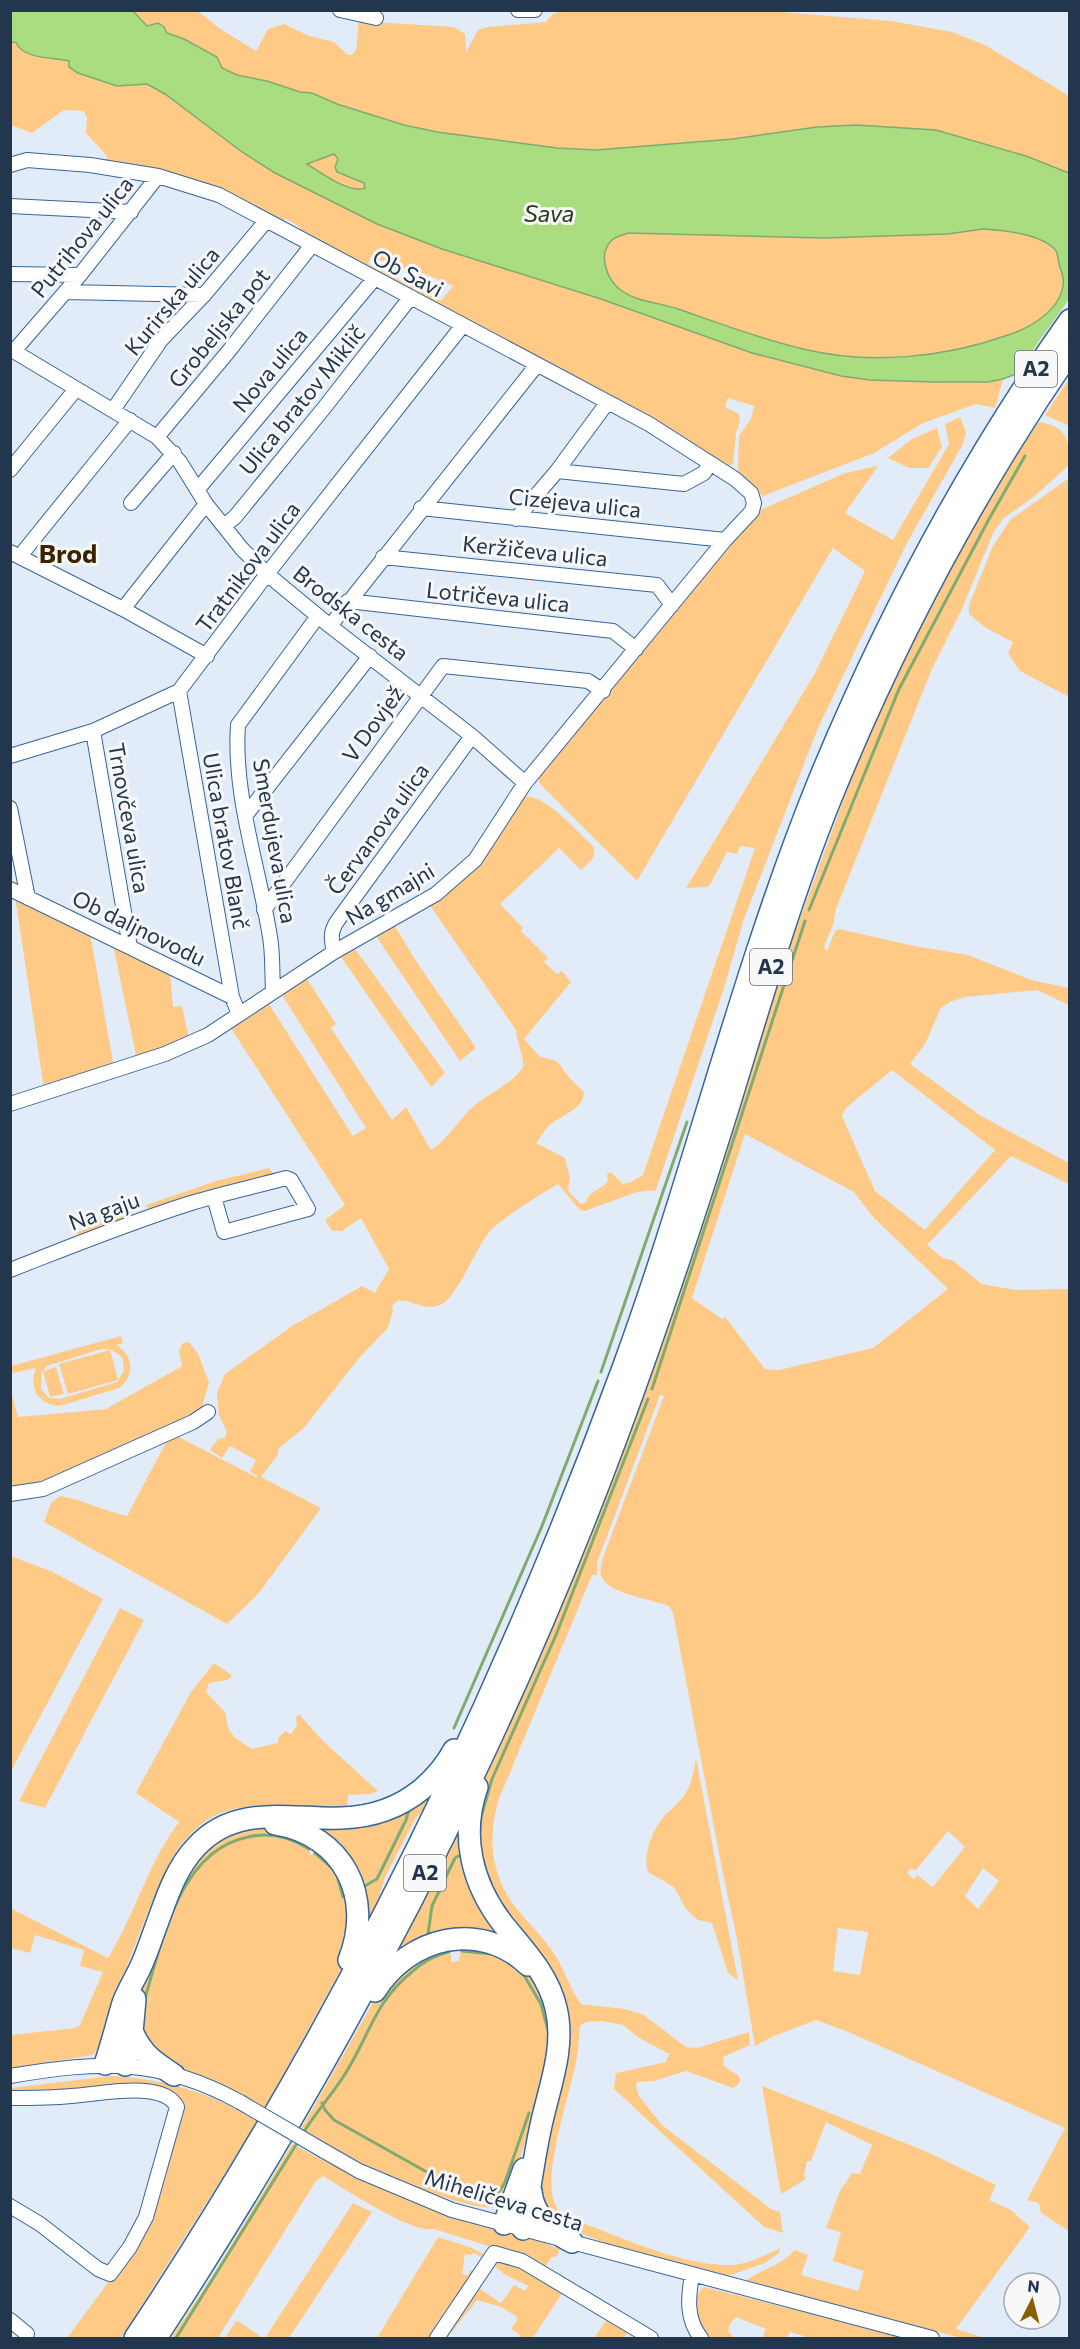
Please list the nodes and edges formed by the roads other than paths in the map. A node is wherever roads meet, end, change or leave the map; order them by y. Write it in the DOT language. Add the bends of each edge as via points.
graph roads {
  1 [pos="340,10"];
  2 [pos="518,10"];
  3 [pos="535,10"];
  4 [pos="376,18"];
  5 [pos="10,165"];
  6 [pos="158,176"];
  7 [pos="10,206"];
  8 [pos="131,212"];
  9 [pos="266,221"];
  10 [pos="312,245"];
  11 [pos="10,274"];
  12 [pos="80,275"];
  13 [pos="374,279"];
  14 [pos="66,292"];
  15 [pos="204,295"];
  16 [pos="410,298"];
  17 [pos="1070,320"];
  18 [pos="463,325"];
  19 [pos="12,350"];
  20 [pos="1070,352"];
  21 [pos="536,366"];
  22 [pos="76,389"];
  23 [pos="607,404"];
  24 [pos="113,410"];
  25 [pos="130,420"];
  26 [pos="1013,420"];
  27 [pos="157,437"];
  28 [pos="174,453"];
  29 [pos="710,463"];
  30 [pos="10,470"];
  31 [pos="556,471"];
  32 [pos="198,489"];
  33 [pos="131,503"];
  34 [pos="754,503"];
  35 [pos="206,504"];
  36 [pos="421,508"];
  37 [pos="516,519"];
  38 [pos="224,526"];
  39 [pos="725,540"];
  40 [pos="15,554"];
  41 [pos="383,557"];
  42 [pos="267,574"];
  43 [pos="348,601"];
  44 [pos="672,605"];
  45 [pos="123,609"];
  46 [pos="318,616"];
  47 [pos="330,626"];
  48 [pos="636,649"];
  49 [pos="207,656"];
  50 [pos="370,656"];
  51 [pos="179,691"];
  52 [pos="603,691"];
  53 [pos="421,694"];
  54 [pos="93,731"];
  55 [pos="472,735"];
  56 [pos="10,756"];
  57 [pos="525,783"];
  58 [pos="10,808"];
  59 [pos="245,816"];
  60 [pos="10,889"];
  61 [pos="28,898"];
  62 [pos="264,910"];
  63 [pos="130,947"];
  64 [pos="334,952"];
  65 [pos="273,991"];
  66 [pos="232,998"];
  67 [pos="239,1014"];
  68 [pos="10,1104"];
  69 [pos="214,1197"];
  70 [pos="10,1270"];
  71 [pos="208,1412"];
  72 [pos="10,1494"];
  73 [pos="509,1696"];
  74 [pos="483,1712"];
  75 [pos="242,1821"];
  76 [pos="141,1966"];
  77 [pos="546,1982"];
  78 [pos="132,2031"];
  79 [pos="326,2042"];
  80 [pos="115,2065"];
  81 [pos="174,2075"];
  82 [pos="10,2076"];
  83 [pos="10,2098"];
  84 [pos="540,2129"];
  85 [pos="531,2189"];
  86 [pos="10,2206"];
  87 [pos="514,2226"];
  88 [pos="572,2242"];
  89 [pos="692,2275"];
  90 [pos="10,2320"];
  91 [pos="27,2334"];
  92 [pos="135,2338"];
  93 [pos="156,2338"];
  94 [pos="437,2338"];
  95 [pos="651,2338"];
  96 [pos="701,2338"];
  97 [pos="932,2338"];
  1 -- 4 [label="street"];
  2 -- 3 [label="street"];
  5 -- 6 [label="street, Ob Savi" via="27,160 50,161"];
  6 -- 8 [label="street, Putrihova ulica"];
  6 -- 9 [label="street, Ob Savi" via="219,195"];
  7 -- 8 [label="street"];
  8 -- 12 [label="street, Putrihova ulica"];
  9 -- 10 [label="street, Ob Savi"];
  9 -- 15 [label="street, Kurirska ulica"];
  10 -- 13 [label="street, Ob Savi"];
  10 -- 27 [label="street, Grobeljska pot"];
  11 -- 12 [label="street"];
  12 -- 14 [label="street, Putrihova ulica"];
  13 -- 16 [label="street, Ob Savi"];
  13 -- 32 [label="street, Nova ulica"];
  14 -- 15 [label="street"];
  14 -- 19 [label="street, Putrihova ulica"];
  15 -- 24 [label="street, Kurirska ulica" via="160,340"];
  16 -- 18 [label="street, Ob Savi"];
  16 -- 38 [label="street, Ulica bratov Miklič"];
  17 -- 26 [label="highway, A2"];
  18 -- 21 [label="street, Ob Savi"];
  18 -- 42 [label="street, Tratnikova ulica"];
  19 -- 22 [label="street, Brodska cesta"];
  20 -- 26 [label="highway, A2"];
  21 -- 23 [label="street, Ob Savi"];
  21 -- 36 [label="street"];
  22 -- 24 [label="street, Brodska cesta"];
  22 -- 30 [label="street"];
  23 -- 29 [label="street, Ob Savi" via="650,424"];
  23 -- 31 [label="street"];
  24 -- 25 [label="street, Brodska cesta"];
  25 -- 27 [label="street, Brodska cesta"];
  25 -- 40 [label="street"];
  26 -- 73 [label="highway, A2" via="999,460 893,657 833,792 772,965 648,1351 578,1537"];
  26 -- 74 [label="highway, A2" via="925,554 861,682 817,785 763,935 624,1366 565,1520"];
  27 -- 28 [label="street, Brodska cesta"];
  28 -- 32 [label="street, Brodska cesta"];
  28 -- 33 [label="street"];
  29 -- 31 [label="street" via="704,473 684,484"];
  29 -- 34 [label="street, Ob Savi" via="742,484"];
  31 -- 37 [label="street"];
  32 -- 35 [label="street, Brodska cesta"];
  34 -- 39 [label="street, Na gmajni" via="752,511"];
  35 -- 38 [label="street, Brodska cesta"];
  35 -- 45 [label="street"];
  36 -- 37 [label="street, Cizejeva ulica"];
  36 -- 41 [label="street"];
  37 -- 39 [label="street, Cizejeva ulica"];
  38 -- 42 [label="street, Brodska cesta"];
  39 -- 44 [label="street, Na gmajni"];
  40 -- 45 [label="street"];
  41 -- 43 [label="street"];
  41 -- 44 [label="street, Keržičeva ulica" via="657,585"];
  42 -- 46 [label="street, Brodska cesta"];
  42 -- 49 [label="street, Tratnikova ulica"];
  43 -- 47 [label="street"];
  43 -- 48 [label="street, Lotričeva ulica" via="613,631"];
  44 -- 48 [label="street, Na gmajni"];
  45 -- 49 [label="street"];
  46 -- 47 [label="street, Brodska cesta"];
  46 -- 59 [label="street, Smerdujeva ulica" via="238,724"];
  47 -- 50 [label="street, Brodska cesta"];
  48 -- 52 [label="street, Na gmajni"];
  49 -- 51 [label="street, Tratnikova ulica"];
  50 -- 53 [label="street, Brodska cesta"];
  50 -- 59 [label="street"];
  51 -- 54 [label="street, Tratnikova ulica"];
  51 -- 66 [label="street, Ulica bratov Blanč"];
  52 -- 53 [label="street, V Dovjež" via="588,681 443,666"];
  52 -- 57 [label="street, Na gmajni"];
  53 -- 55 [label="street, Brodska cesta"];
  53 -- 62 [label="street, V Dovjež"];
  54 -- 56 [label="street, Tratnikova ulica"];
  54 -- 63 [label="street, Trnovčeva ulica"];
  55 -- 57 [label="street, Brodska cesta"];
  55 -- 64 [label="street, Červanova ulica" via="332,928"];
  57 -- 64 [label="street, Na gmajni" via="475,860 461,874 436,894"];
  58 -- 61 [label="street"];
  59 -- 62 [label="street, Smerdujeva ulica"];
  60 -- 61 [label="street, Ob daljnovodu"];
  61 -- 63 [label="street, Ob daljnovodu"];
  62 -- 65 [label="street, Smerdujeva ulica"];
  63 -- 66 [label="street, Ob daljnovodu"];
  64 -- 65 [label="street, Na gmajni"];
  65 -- 67 [label="street, Na gmajni"];
  66 -- 67 [label="street"];
  67 -- 68 [label="street, Na gmajni" via="208,1035 165,1054"];
  69 -- 69 [label="street, Na gaju" via="224,1232 308,1209 286,1178"];
  69 -- 70 [label="street, Na gaju" via="117,1228"];
  71 -- 72 [label="street" via="43,1489"];
  73 -- 77 [label="highway" via="497,1743 474,1795 470,1849 486,1900 531,1956"];
  73 -- 79 [label="highway, A2" via="438,1849"];
  74 -- 75 [label="highway" via="436,1775 410,1798 390,1808 350,1818 277,1815"];
  74 -- 79 [label="highway, A2"];
  75 -- 76 [label="highway" via="204,1839 183,1864"];
  75 -- 79 [label="highway" via="277,1824 307,1833 334,1853 353,1884 358,1913 354,1946 326,2005"];
  76 -- 78 [label="highway"];
  76 -- 80 [label="highway" via="123,2002"];
  77 -- 79 [label="highway" via="515,1954 496,1945 470,1939 434,1943 406,1956 394,1967 356,2025"];
  77 -- 84 [label="highway" via="556,2008 559,2039"];
  78 -- 80 [label="highway" via="130,2053"];
  78 -- 81 [label="highway" via="150,2059"];
  79 -- 92 [label="highway, A2"];
  79 -- 93 [label="highway, A2" via="257,2179"];
  80 -- 81 [label="street, Miheličeva cesta"];
  80 -- 82 [label="street, Miheličeva cesta"];
  81 -- 87 [label="street, Miheličeva cesta, bridge" via="240,2102 359,2171 404,2191 452,2210"];
  83 -- 86 [label="street" via="129,2090 163,2095 177,2107 146,2217 110,2274"];
  84 -- 85 [label="highway"];
  84 -- 87 [label="highway"];
  85 -- 87 [label="highway"];
  85 -- 88 [label="highway" via="540,2216"];
  87 -- 88 [label="street, Miheličeva cesta"];
  88 -- 89 [label="street, Miheličeva cesta"];
  89 -- 96 [label="street" via="689,2310"];
  89 -- 97 [label="street, Miheličeva cesta"];
  90 -- 91 [label="street"];
  94 -- 95 [label="street" via="495,2253 522,2261"];
}
